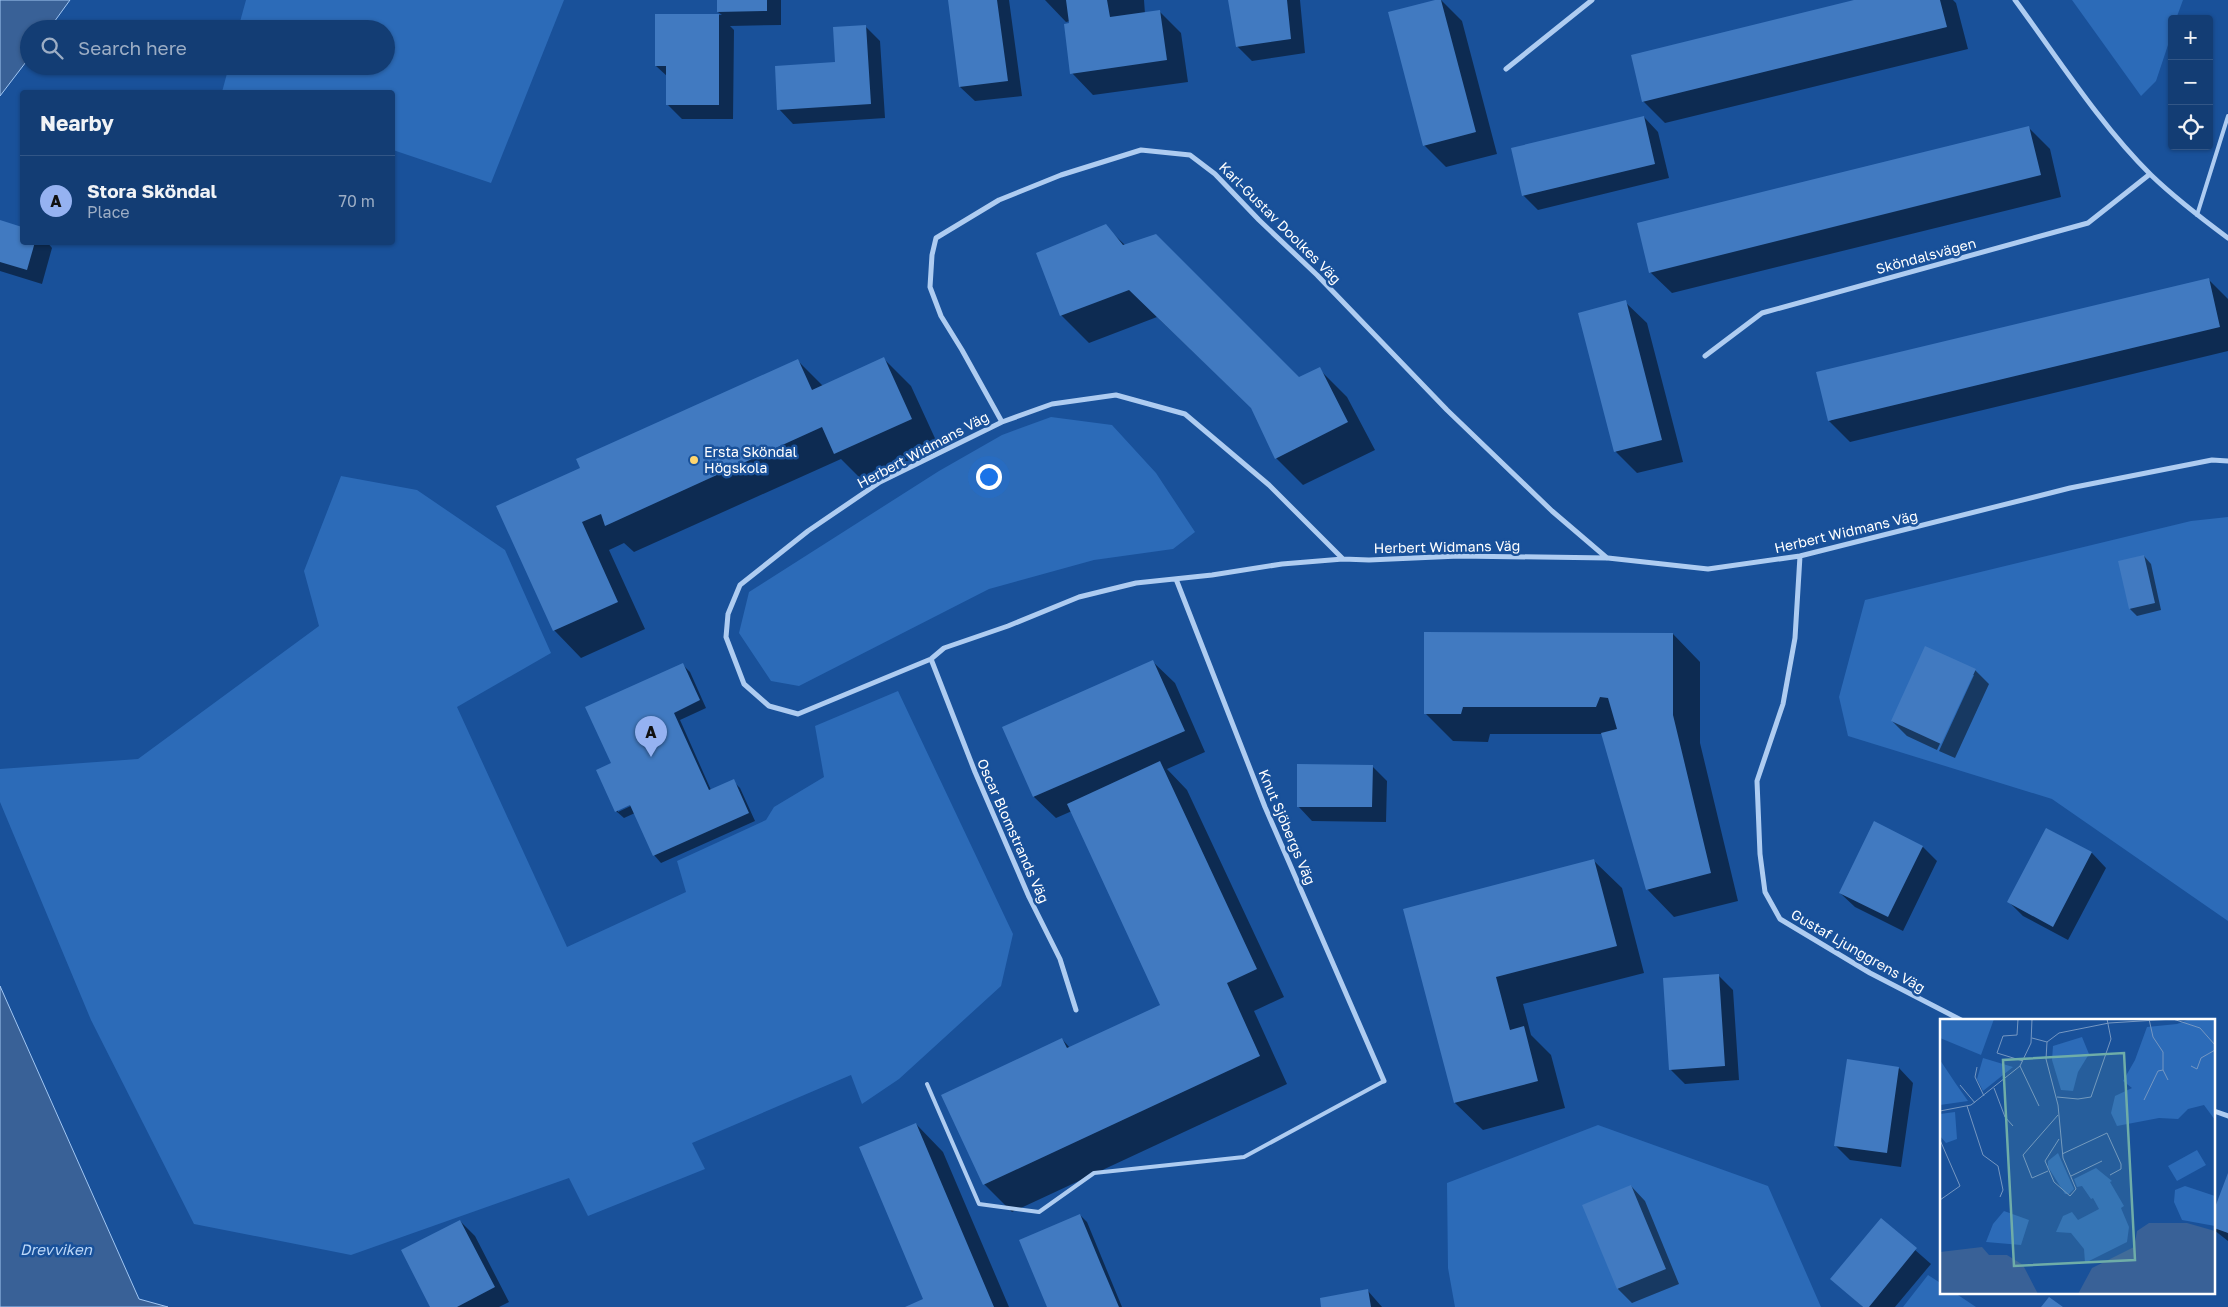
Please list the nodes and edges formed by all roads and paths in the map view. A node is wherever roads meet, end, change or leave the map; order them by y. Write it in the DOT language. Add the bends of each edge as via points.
graph roads {
  1 [pos="1592,0"];
  2 [pos="2015,0"];
  3 [pos="1506,69"];
  4 [pos="2228,116"];
  5 [pos="2150,174"];
  6 [pos="2197,215"];
  7 [pos="2228,238"];
  8 [pos="1706,356"];
  9 [pos="1002,422"];
  10 [pos="2228,461"];
  11 [pos="1800,556"];
  12 [pos="1608,558"];
  13 [pos="1343,559"];
  14 [pos="1176,579"];
  15 [pos="931,659"];
  16 [pos="1076,1010"];
  17 [pos="1959,1019"];
  18 [pos="1384,1081"];
  19 [pos="927,1084"];
  20 [pos="2216,1112"];
  21 [pos="2228,1116"];
  1 -- 3 [label="street"];
  2 -- 5 [label="street" via="2109,127"];
  4 -- 6 [label="lane"];
  5 -- 6 [label="street"];
  5 -- 8 [label="street, Sköndalsvägen" via="2088,223 1762,313"];
  6 -- 7 [label="street"];
  9 -- 12 [label="street, Karl-Gustav Doolkes Väg" via="940,316 930,287 936,238 999,200 1061,175 1141,150 1190,155 1215,174 1446,410 1552,512"];
  9 -- 13 [label="street, Herbert Widmans Väg" via="1052,404 1116,396 1185,414 1268,485"];
  9 -- 15 [label="street, Herbert Widmans Väg" via="880,482 808,531 740,585 728,614 726,637 744,684 769,706 798,714"];
  10 -- 11 [label="street, Herbert Widmans Väg" via="2212,460 2070,488"];
  11 -- 12 [label="street, Herbert Widmans Väg" via="1708,569"];
  11 -- 17 [label="street, Gustaf Ljunggrens Väg" via="1795,638 1782,704 1757,781 1765,892 1780,919 1870,973"];
  12 -- 13 [label="street, Herbert Widmans Väg" via="1459,556"];
  13 -- 14 [label="street, Herbert Widmans Väg"];
  14 -- 15 [label="street, Herbert Widmans Väg" via="1136,583 1079,597 944,648"];
  14 -- 18 [label="street, Knut Sjöbergs Väg" via="1265,807"];
  15 -- 16 [label="street, Oscar Blomstrands Väg" via="979,781 1029,897 1060,959"];
  18 -- 19 [label="lane" via="1244,1157 1094,1172 1039,1212 979,1204"];
  20 -- 21 [label="street"];
}
